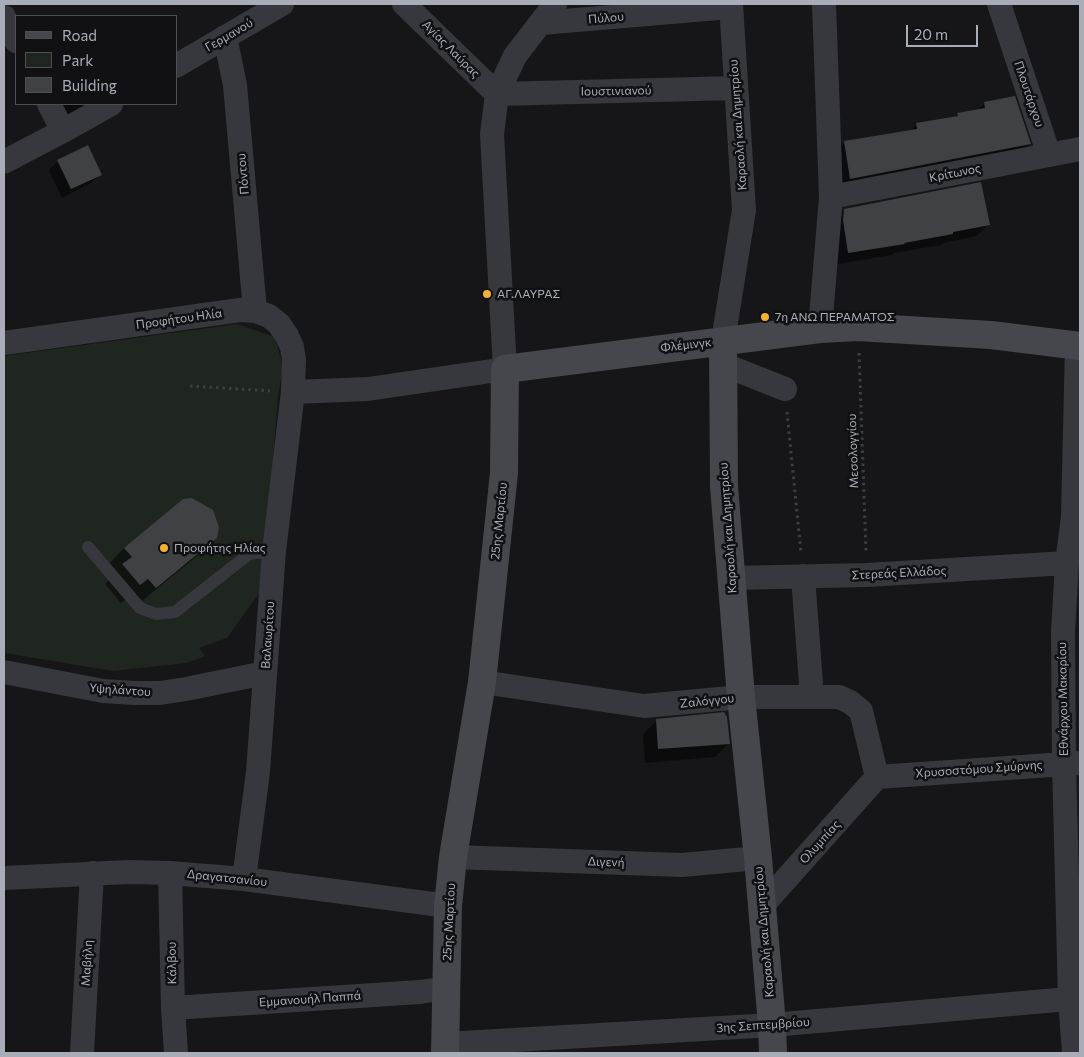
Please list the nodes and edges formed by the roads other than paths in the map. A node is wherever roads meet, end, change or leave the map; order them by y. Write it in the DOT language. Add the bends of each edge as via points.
graph roads {
  1 [pos="282,4"];
  2 [pos="404,4"];
  3 [pos="555,4"];
  4 [pos="824,4"];
  5 [pos="999,4"];
  6 [pos="731,6"];
  7 [pos="4,17"];
  8 [pos="541,24"];
  9 [pos="225,37"];
  10 [pos="15,39"];
  11 [pos="178,65"];
  12 [pos="736,88"];
  13 [pos="497,94"];
  14 [pos="50,105"];
  15 [pos="109,105"];
  16 [pos="63,132"];
  17 [pos="1080,149"];
  18 [pos="1050,155"];
  19 [pos="4,162"];
  20 [pos="831,197"];
  21 [pos="256,311"];
  22 [pos="820,329"];
  23 [pos="4,343"];
  24 [pos="1078,345"];
  25 [pos="722,352"];
  26 [pos="505,369"];
  27 [pos="785,389"];
  28 [pos="294,392"];
  29 [pos="88,547"];
  30 [pos="274,551"];
  31 [pos="1067,563"];
  32 [pos="803,576"];
  33 [pos="731,578"];
  34 [pos="1072,631"];
  35 [pos="4,672"];
  36 [pos="266,673"];
  37 [pos="482,682"];
  38 [pos="741,697"];
  39 [pos="812,697"];
  40 [pos="1072,763"];
  41 [pos="877,777"];
  42 [pos="453,858"];
  43 [pos="758,858"];
  44 [pos="170,873"];
  45 [pos="92,874"];
  46 [pos="4,878"];
  47 [pos="244,879"];
  48 [pos="448,906"];
  49 [pos="762,906"];
  50 [pos="447,988"];
  51 [pos="1075,998"];
  52 [pos="173,1008"];
  53 [pos="772,1025"];
  54 [pos="445,1048"];
  55 [pos="82,1053"];
  56 [pos="176,1053"];
  57 [pos="773,1053"];
  58 [pos="1074,1053"];
  1 -- 9 [label="street, Γερμανού"];
  2 -- 13 [label="street, Αγίας Λαύρας"];
  3 -- 8 [label="street, 25ης Μαρτίου"];
  4 -- 20 [label="street"];
  5 -- 18 [label="street, Πλουτάρχου"];
  6 -- 8 [label="street, Πύλου"];
  6 -- 12 [label="street, Καραολή και Δημητρίου"];
  7 -- 10 [label="street"];
  8 -- 13 [label="street, 25ης Μαρτίου" via="515,56"];
  9 -- 11 [label="street, Γερμανού"];
  9 -- 21 [label="street, Πόντου" via="235,85"];
  12 -- 13 [label="street, Ιουστινιανού"];
  12 -- 25 [label="street, Καραολή και Δημητρίου" via="744,210"];
  13 -- 26 [label="street, 25ης Μαρτίου" via="492,134"];
  14 -- 16 [label="street"];
  15 -- 16 [label="street"];
  16 -- 19 [label="street"];
  17 -- 18 [label="street, Κρίτωνος"];
  18 -- 20 [label="street, Κρίτωνος"];
  20 -- 22 [label="street"];
  21 -- 23 [label="street, Προφήτου Ηλία" via="240,310"];
  21 -- 28 [label="street, Προφήτου Ηλία" via="279,324 287,336 294,360"];
  22 -- 24 [label="street, Φλέμινγκ" via="858,327 990,335"];
  22 -- 25 [label="street, Φλέμινγκ"];
  24 -- 31 [label="street, Εθνάρχου Μακαρίου" via="1074,517"];
  25 -- 26 [label="street, Φλέμινγκ"];
  25 -- 27 [label="street"];
  25 -- 33 [label="street, Καραολή και Δημητρίου" via="724,486"];
  26 -- 28 [label="street, Φλέμινγκ" via="368,389"];
  26 -- 37 [label="street, 25ης Μαρτίου" via="504,473"];
  28 -- 30 [label="street, Βαλαωρίτου"];
  29 -- 30 [label="lane" via="140,608 156,614 175,612 249,554"];
  30 -- 36 [label="street, Βαλαωρίτου"];
  31 -- 32 [label="street, Στερεάς Ελλάδος"];
  31 -- 34 [label="street, Εθνάρχου Μακαρίου"];
  32 -- 33 [label="street, Στερεάς Ελλάδος"];
  32 -- 39 [label="street"];
  33 -- 38 [label="street, Καραολή και Δημητρίου"];
  34 -- 40 [label="street, Εθνάρχου Μακαρίου"];
  35 -- 36 [label="street, Υψηλάντου" via="134,693 196,688"];
  36 -- 47 [label="street, Βαλαωρίτου" via="258,772"];
  37 -- 38 [label="street, Ζαλόγγου" via="644,706"];
  37 -- 42 [label="street, 25ης Μαρτίου"];
  38 -- 39 [label="street, Ζαλόγγου"];
  38 -- 43 [label="street, Καραολή και Δημητρίου"];
  39 -- 41 [label="street, Ζαλόγγου" via="839,697 861,711"];
  40 -- 41 [label="street, Χρυσοστόμου Σμύρνης"];
  40 -- 51 [label="street, Εθνάρχου Μακαρίου"];
  41 -- 49 [label="street, Ολυμπίας"];
  42 -- 43 [label="street, Διγενή" via="682,865"];
  42 -- 48 [label="street, 25ης Μαρτίου"];
  43 -- 49 [label="street, Καραολή και Δημητρίου"];
  44 -- 45 [label="street, Δραγατσανίου"];
  44 -- 47 [label="street, Δραγατσανίου"];
  44 -- 52 [label="street, Κάλβου"];
  45 -- 46 [label="street, Δραγατσανίου"];
  45 -- 55 [label="street, Μαβήλη"];
  47 -- 48 [label="street, Δραγατσανίου"];
  48 -- 50 [label="street, 25ης Μαρτίου"];
  49 -- 53 [label="street, Καραολή και Δημητρίου"];
  50 -- 52 [label="street, Εμμανουήλ Παππά"];
  50 -- 54 [label="street, 25ης Μαρτίου"];
  51 -- 53 [label="street, 3ης Σεπτεμβρίου"];
  51 -- 58 [label="street, Εθνάρχου Μακαρίου"];
  52 -- 56 [label="street, Κάλβου"];
  53 -- 54 [label="street, 3ης Σεπτεμβρίου"];
  53 -- 57 [label="street, Καραολή και Δημητρίου"];
}
